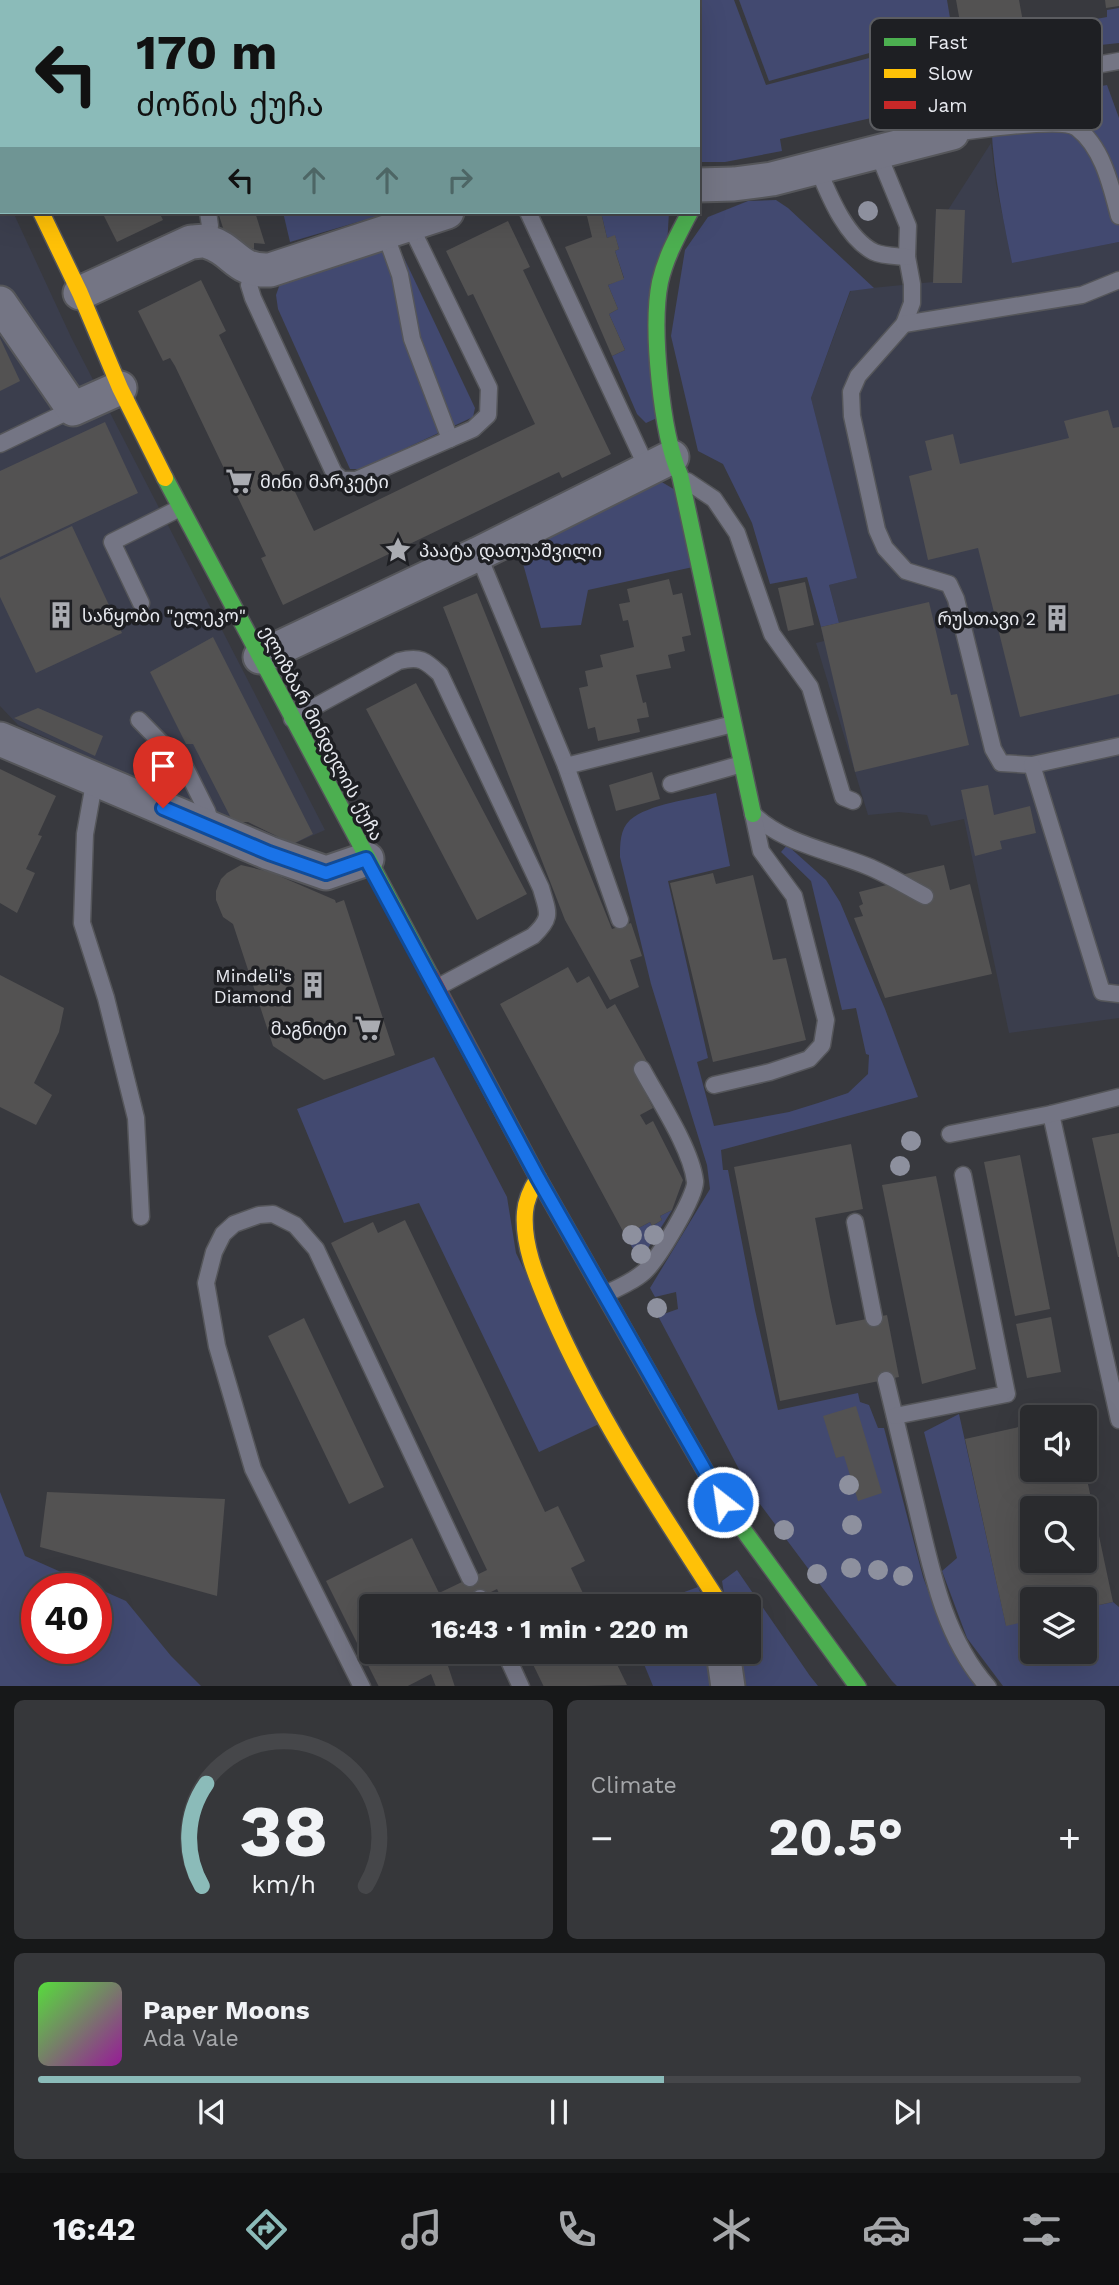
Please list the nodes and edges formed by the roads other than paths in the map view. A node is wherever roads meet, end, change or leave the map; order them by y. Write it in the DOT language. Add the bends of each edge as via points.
graph roads {
  1 [pos="953,130"];
  2 [pos="981,130"];
  3 [pos="1079,130"];
  4 [pos="952,133"];
  5 [pos="878,153"];
  6 [pos="818,169"];
  7 [pos="700,195"];
  8 [pos="42,214"];
  9 [pos="441,214"];
  10 [pos="529,214"];
  11 [pos="689,214"];
  12 [pos="1119,216"];
  13 [pos="207,226"];
  14 [pos="397,229"];
  15 [pos="907,257"];
  16 [pos="255,271"];
  17 [pos="1119,281"];
  18 [pos="80,293"];
  19 [pos="0,303"];
  20 [pos="904,324"];
  21 [pos="120,388"];
  22 [pos="73,409"];
  23 [pos="450,439"];
  24 [pos="0,444"];
  25 [pos="666,468"];
  26 [pos="180,508"];
  27 [pos="478,554"];
  28 [pos="141,603"];
  29 [pos="260,657"];
  30 [pos="292,719"];
  31 [pos="139,720"];
  32 [pos="734,723"];
  33 [pos="0,739"];
  34 [pos="1119,746"];
  35 [pos="742,764"];
  36 [pos="1032,765"];
  37 [pos="566,766"];
  38 [pos="95,778"];
  39 [pos="671,784"];
  40 [pos="853,801"];
  41 [pos="753,814"];
  42 [pos="213,830"];
  43 [pos="366,859"];
  44 [pos="925,896"];
  45 [pos="620,920"];
  46 [pos="436,988"];
  47 [pos="1119,994"];
  48 [pos="642,1069"];
  49 [pos="714,1085"];
  50 [pos="1119,1097"];
  51 [pos="1051,1114"];
  52 [pos="950,1134"];
  53 [pos="963,1175"];
  54 [pos="538,1178"];
  55 [pos="141,1217"];
  56 [pos="855,1222"];
  57 [pos="606,1294"];
  58 [pos="874,1318"];
  59 [pos="886,1380"];
  60 [pos="895,1416"];
  61 [pos="1119,1420"];
  62 [pos="470,1578"];
  63 [pos="714,1594"];
  64 [pos="511,1664"];
  65 [pos="725,1664"];
  66 [pos="362,1686"];
  67 [pos="521,1686"];
  68 [pos="729,1686"];
  69 [pos="858,1686"];
  70 [pos="988,1686"];
  1 -- 4 [label="lane"];
  2 -- 4 [label="lane"];
  3 -- 12 [label="lane" via="1093,144"];
  4 -- 5 [label="street"];
  5 -- 6 [label="street"];
  5 -- 15 [label="lane" via="908,226"];
  6 -- 7 [label="street"];
  6 -- 15 [label="lane" via="848,229 874,252"];
  8 -- 18 [label="street, ელიზბარ მინდელის ქუჩა"];
  9 -- 14 [label="street"];
  10 -- 25 [label="lane"];
  11 -- 25 [label="street" via="666,260 659,298 657,338"];
  13 -- 16 [label="street" via="225,251"];
  13 -- 18 [label="street" via="191,242"];
  14 -- 16 [label="street"];
  14 -- 23 [label="lane" via="412,339"];
  14 -- 23 [label="lane" via="489,388 488,415 473,429"];
  15 -- 20 [label="lane" via="912,303"];
  16 -- 23 [label="lane" via="249,285 253,298 334,473 342,480 356,480"];
  17 -- 20 [label="lane" via="1082,295"];
  18 -- 21 [label="street, ელიზბარ მინდელის ქუჩა"];
  19 -- 22 [label="street"];
  20 -- 36 [label="lane" via="858,376 852,392 852,416 877,530 885,548 906,571 949,584 993,749 1001,763"];
  21 -- 22 [label="street"];
  21 -- 26 [label="street, ელიზბარ მინდელის ქუჩა"];
  22 -- 24 [label="lane"];
  25 -- 27 [label="street"];
  25 -- 32 [label="street"];
  25 -- 40 [label="lane" via="713,499 737,533 772,634 810,687 843,797"];
  26 -- 28 [label="lane" via="112,542"];
  26 -- 29 [label="street, ელიზბარ მინდელის ქუჩა"];
  27 -- 29 [label="street"];
  27 -- 37 [label="lane"];
  29 -- 30 [label="street, ელიზბარ მინდელის ქუჩა"];
  30 -- 43 [label="street, ელიზბარ მინდელის ქუჩა"];
  30 -- 46 [label="lane" via="399,660 413,657 439,674 541,888 548,913 546,924 533,936"];
  31 -- 42 [label="lane" via="185,767"];
  32 -- 35 [label="street"];
  32 -- 37 [label="lane"];
  33 -- 38 [label="street"];
  34 -- 36 [label="lane"];
  35 -- 39 [label="lane"];
  35 -- 41 [label="street"];
  36 -- 47 [label="lane" via="1102,992"];
  37 -- 45 [label="lane"];
  38 -- 42 [label="street"];
  38 -- 55 [label="lane" via="85,834 82,923 136,1118"];
  41 -- 44 [label="lane" via="764,825 867,866"];
  41 -- 49 [label="lane" via="761,851 794,896 826,1020 822,1045 810,1059"];
  42 -- 43 [label="street" via="326,873"];
  43 -- 46 [label="street, ელიზბარ მინდელის ქუჩა"];
  46 -- 54 [label="street, ელიზბარ მინდელის ქუჩა"];
  48 -- 57 [label="lane" via="696,1182 682,1216 647,1270"];
  50 -- 51 [label="lane"];
  51 -- 52 [label="lane"];
  51 -- 61 [label="lane"];
  53 -- 60 [label="lane" via="1007,1394"];
  54 -- 57 [label="street, ელიზბარ მინდელის ქუჩა"];
  54 -- 63 [label="street" via="526,1202 526,1235 532,1264 566,1350 624,1454"];
  56 -- 58 [label="lane"];
  57 -- 69 [label="street, ელიზბარ მინდელის ქუჩა" via="723,1502"];
  59 -- 60 [label="lane"];
  60 -- 70 [label="lane" via="933,1579 953,1633"];
  62 -- 66 [label="lane" via="316,1249 295,1226 273,1214 234,1224 214,1252 206,1283 217,1346 253,1469"];
  64 -- 67 [label="lane"];
  65 -- 68 [label="street"];
}
